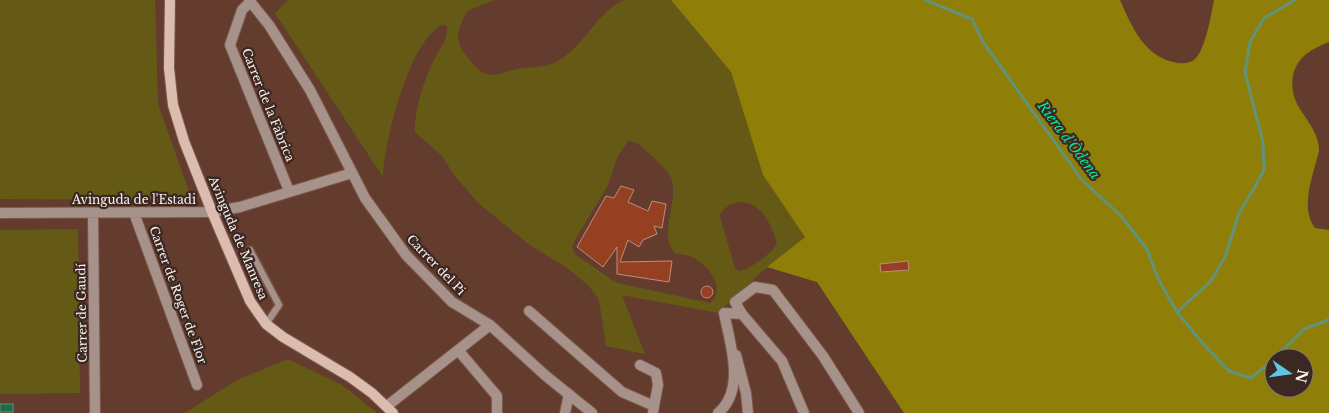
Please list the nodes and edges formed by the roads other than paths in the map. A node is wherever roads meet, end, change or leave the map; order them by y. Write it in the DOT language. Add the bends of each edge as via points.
graph roads {
  1 [pos="170,0"];
  2 [pos="249,1"];
  3 [pos="352,173"];
  4 [pos="289,191"];
  5 [pos="212,212"];
  6 [pos="0,213"];
  7 [pos="134,213"];
  8 [pos="93,214"];
  9 [pos="250,250"];
  10 [pos="529,311"];
  11 [pos="742,314"];
  12 [pos="266,324"];
  13 [pos="490,325"];
  14 [pos="726,327"];
  15 [pos="458,350"];
  16 [pos="640,365"];
  17 [pos="197,385"];
  18 [pos="569,394"];
  19 [pos="390,410"];
  20 [pos="653,410"];
  21 [pos="95,413"];
  22 [pos="497,413"];
  23 [pos="565,413"];
  24 [pos="592,413"];
  25 [pos="718,413"];
  26 [pos="748,413"];
  27 [pos="804,413"];
  28 [pos="859,413"];
  1 -- 5 [label="street, Avinguda de Manresa" via="168,68 173,105"];
  2 -- 3 [label="street, Carrer del Pi" via="310,90"];
  2 -- 4 [label="street, Carrer de la Fàbrica" via="242,10 230,45"];
  3 -- 4 [label="street, Avinguda de l'Estadi"];
  3 -- 13 [label="street, Carrer del Pi" via="365,198 406,255 452,302"];
  4 -- 5 [label="street, Avinguda de l'Estadi" via="240,207"];
  5 -- 7 [label="street, Avinguda de l'Estadi"];
  5 -- 12 [label="street, Avinguda de Manresa" via="250,301"];
  6 -- 8 [label="street, Avinguda de l'Estadi"];
  7 -- 8 [label="street, Avinguda de l'Estadi"];
  7 -- 17 [label="street, Carrer de Roger de Flor"];
  8 -- 21 [label="street, Carrer de Gaudí"];
  9 -- 12 [label="lane" via="279,305"];
  10 -- 20 [label="street" via="622,392"];
  11 -- 14 [label="street" via="724,313"];
  11 -- 27 [label="street" via="782,361"];
  11 -- 28 [label="street" via="734,302 755,287 772,290 823,356"];
  12 -- 19 [label="street, Avinguda de Manresa" via="350,377"];
  13 -- 15 [label="street"];
  13 -- 18 [label="street, Carrer del Pi"];
  14 -- 25 [label="street" via="731,347 732,391 726,407"];
  14 -- 26 [label="street" via="738,360"];
  15 -- 19 [label="street"];
  15 -- 22 [label="street" via="497,396"];
  16 -- 20 [label="street" via="656,373 658,385"];
  18 -- 23 [label="street"];
  18 -- 24 [label="street, Carrer del Pi"];
}
